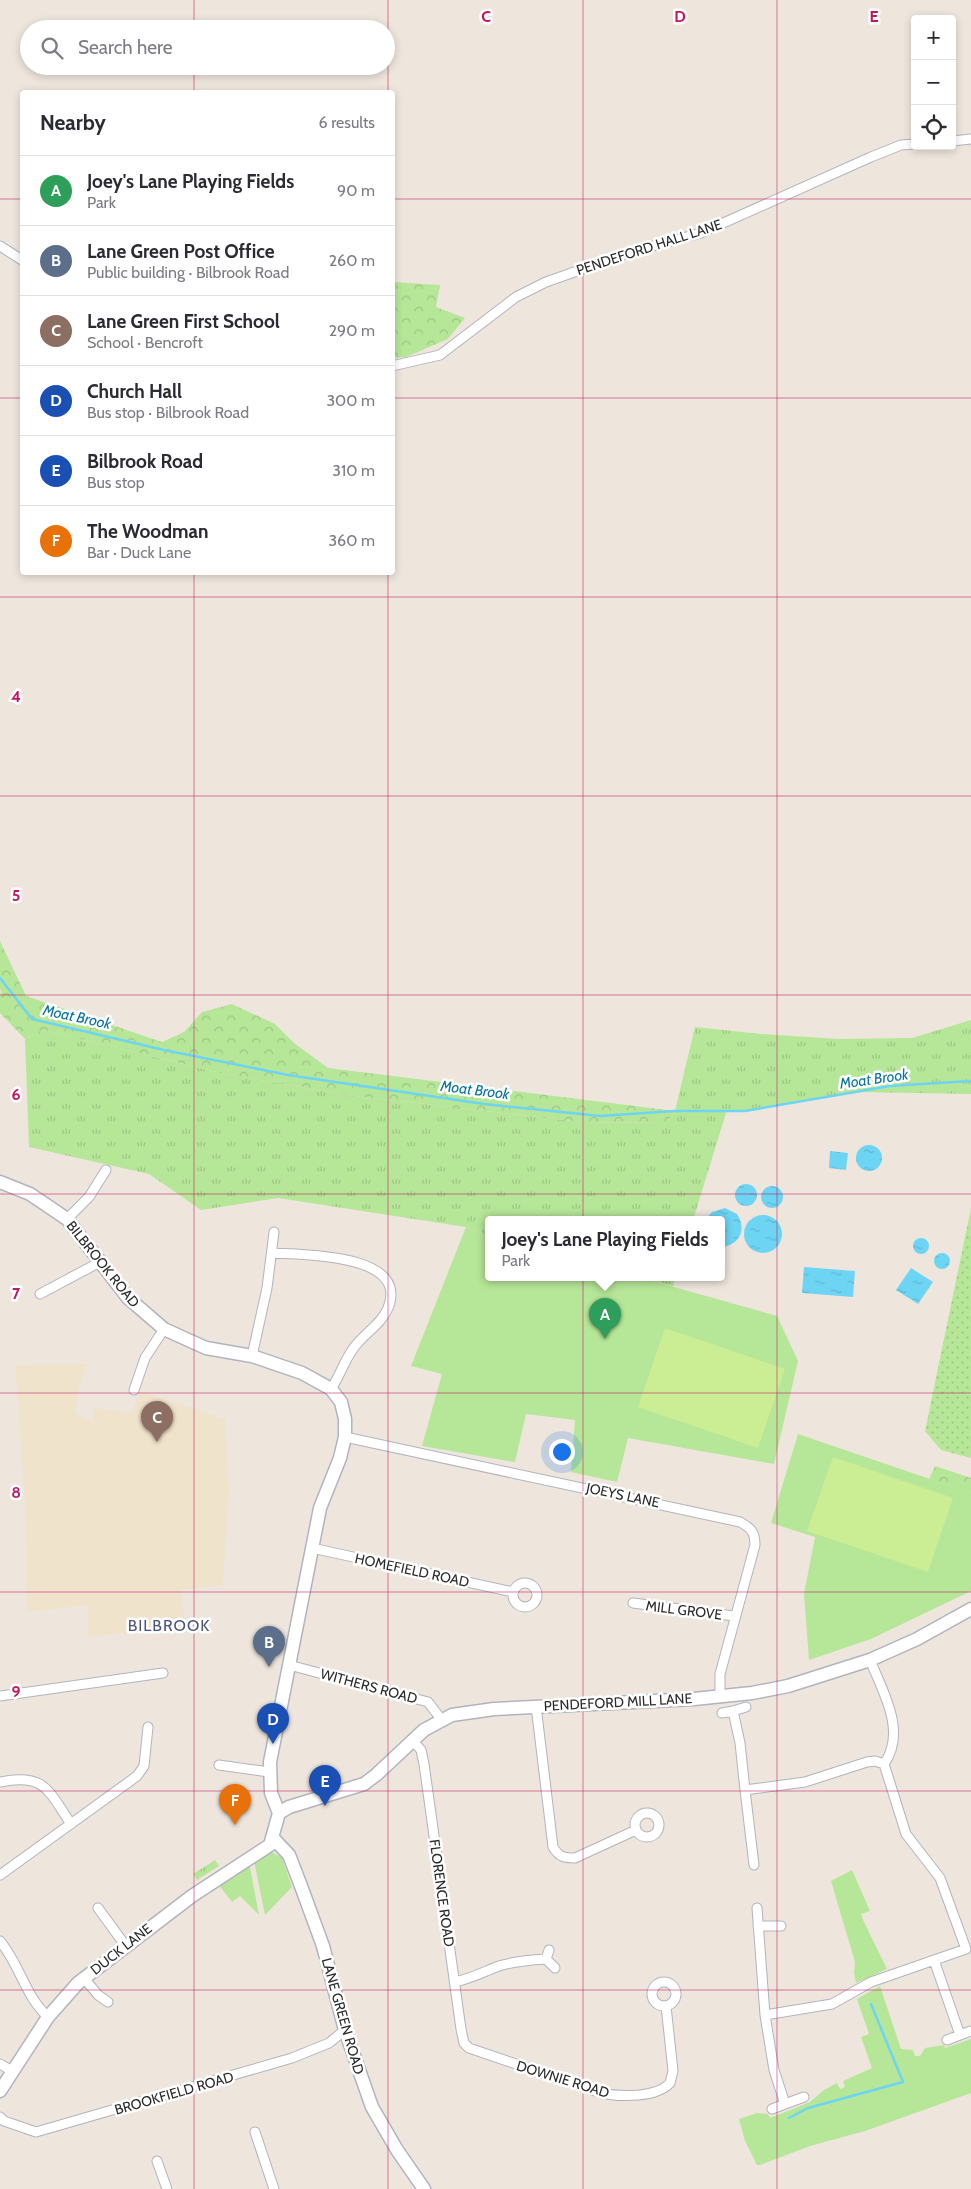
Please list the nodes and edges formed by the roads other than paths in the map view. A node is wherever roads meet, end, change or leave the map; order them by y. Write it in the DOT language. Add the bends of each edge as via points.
graph roads {
  1 [pos="971,139"];
  2 [pos="956,141"];
  3 [pos="911,145"];
  4 [pos="0,246"];
  5 [pos="20,259"];
  6 [pos="395,365"];
  7 [pos="106,1170"];
  8 [pos="0,1182"];
  9 [pos="67,1219"];
  10 [pos="274,1232"];
  11 [pos="272,1253"];
  12 [pos="100,1262"];
  13 [pos="40,1294"];
  14 [pos="164,1329"];
  15 [pos="252,1356"];
  16 [pos="331,1389"];
  17 [pos="134,1390"];
  18 [pos="345,1436"];
  19 [pos="312,1548"];
  20 [pos="513,1592"];
  21 [pos="633,1603"];
  22 [pos="971,1609"];
  23 [pos="734,1616"];
  24 [pos="870,1660"];
  25 [pos="290,1665"];
  26 [pos="163,1673"];
  27 [pos="0,1696"];
  28 [pos="720,1697"];
  29 [pos="536,1706"];
  30 [pos="746,1707"];
  31 [pos="733,1711"];
  32 [pos="722,1713"];
  33 [pos="441,1719"];
  34 [pos="148,1728"];
  35 [pos="412,1740"];
  36 [pos="884,1764"];
  37 [pos="219,1765"];
  38 [pos="269,1772"];
  39 [pos="0,1782"];
  40 [pos="745,1790"];
  41 [pos="279,1813"];
  42 [pos="71,1824"];
  43 [pos="636,1830"];
  44 [pos="273,1838"];
  45 [pos="754,1864"];
  46 [pos="0,1875"];
  47 [pos="98,1908"];
  48 [pos="757,1908"];
  49 [pos="758,1926"];
  50 [pos="781,1926"];
  51 [pos="0,1941"];
  52 [pos="126,1945"];
  53 [pos="968,1948"];
  54 [pos="934,1960"];
  55 [pos="554,1968"];
  56 [pos="84,1978"];
  57 [pos="455,1982"];
  58 [pos="108,2002"];
  59 [pos="666,2006"];
  60 [pos="766,2015"];
  61 [pos="48,2017"];
  62 [pos="345,2030"];
  63 [pos="971,2031"];
  64 [pos="960,2035"];
  65 [pos="947,2040"];
  66 [pos="469,2048"];
  67 [pos="0,2064"];
  68 [pos="12,2071"];
  69 [pos="0,2091"];
  70 [pos="804,2097"];
  71 [pos="785,2104"];
  72 [pos="772,2109"];
  73 [pos="0,2117"];
  74 [pos="255,2132"];
  75 [pos="156,2161"];
  76 [pos="167,2189"];
  77 [pos="274,2189"];
  78 [pos="424,2189"];
  1 -- 2 [label="street"];
  3 -- 6 [label="street, PENDEFORD HALL LANE" via="871,157 701,233 631,252 546,282 516,297 440,355"];
  4 -- 5 [label="street"];
  7 -- 9 [label="street" via="89,1197"];
  8 -- 9 [label="street, BILBROOK ROAD" via="30,1194"];
  9 -- 12 [label="street, BILBROOK ROAD"];
  10 -- 11 [label="street"];
  11 -- 15 [label="street"];
  11 -- 16 [label="street" via="347,1260 376,1269 387,1282 390,1291 388,1308 352,1349"];
  12 -- 13 [label="street"];
  12 -- 14 [label="street, BILBROOK ROAD" via="128,1298"];
  14 -- 15 [label="street, BILBROOK ROAD" via="206,1348"];
  14 -- 17 [label="street" via="145,1358"];
  15 -- 16 [label="street, BILBROOK ROAD" via="302,1373"];
  16 -- 18 [label="street" via="343,1409"];
  18 -- 19 [label="street" via="340,1458 322,1498"];
  18 -- 23 [label="street, JOEYS LANE" via="740,1522 753,1531 754,1546"];
  19 -- 20 [label="street, HOMEFIELD ROAD"];
  19 -- 25 [label="street"];
  21 -- 23 [label="street, MILL GROVE"];
  22 -- 24 [label="street, PENDEFORD MILL LANE"];
  23 -- 28 [label="street, JOEYS LANE" via="720,1674"];
  24 -- 28 [label="street, PENDEFORD MILL LANE" via="797,1684"];
  24 -- 36 [label="street" via="893,1721 891,1751"];
  25 -- 33 [label="street, WITHERS ROAD" via="428,1702"];
  25 -- 38 [label="street"];
  26 -- 27 [label="street"];
  28 -- 29 [label="street, PENDEFORD MILL LANE"];
  29 -- 33 [label="street, PENDEFORD MILL LANE" via="467,1712"];
  29 -- 43 [label="street" via="553,1847 557,1853 564,1858 575,1858"];
  30 -- 31 [label="street"];
  31 -- 32 [label="street"];
  31 -- 40 [label="street"];
  33 -- 35 [label="street, PENDEFORD MILL LANE"];
  34 -- 42 [label="street" via="141,1772"];
  35 -- 41 [label="street, PENDEFORD MILL LANE" via="364,1784"];
  35 -- 57 [label="street, FLORENCE ROAD" via="421,1750 424,1764"];
  36 -- 40 [label="street" via="867,1762 805,1782"];
  36 -- 53 [label="street" via="906,1834 940,1878"];
  37 -- 38 [label="street"];
  38 -- 41 [label="street" via="271,1793"];
  39 -- 42 [label="street" via="17,1779 37,1782 49,1791"];
  40 -- 45 [label="street"];
  41 -- 44 [label="street"];
  42 -- 46 [label="street"];
  44 -- 52 [label="street, DUCK LANE" via="264,1850 192,1896"];
  44 -- 62 [label="street, LANE GREEN ROAD" via="289,1855 323,1946"];
  47 -- 52 [label="street"];
  48 -- 49 [label="street"];
  49 -- 50 [label="street"];
  49 -- 60 [label="street"];
  51 -- 61 [label="street" via="34,2003"];
  52 -- 56 [label="street, DUCK LANE"];
  53 -- 54 [label="street"];
  54 -- 60 [label="street" via="872,1982 832,2004"];
  54 -- 64 [label="street"];
  55 -- 57 [label="street" via="548,1954 498,1966 476,1977"];
  56 -- 58 [label="street"];
  56 -- 61 [label="street, DUCK LANE"];
  57 -- 66 [label="street, FLORENCE ROAD" via="460,2029"];
  59 -- 66 [label="street, DOWNIE ROAD" via="673,2071 670,2083 654,2092 602,2093"];
  60 -- 71 [label="street" via="774,2070"];
  61 -- 68 [label="street, DUCK LANE"];
  62 -- 73 [label="street, BROOKFIELD ROAD" via="329,2043 292,2058 36,2132 4,2122"];
  62 -- 78 [label="street, LANE GREEN ROAD" via="372,2107"];
  63 -- 64 [label="street"];
  64 -- 65 [label="street"];
  67 -- 68 [label="street"];
  68 -- 69 [label="street, DUCK LANE"];
  70 -- 71 [label="street"];
  71 -- 72 [label="street"];
  74 -- 77 [label="street"];
  75 -- 76 [label="street"];
}
